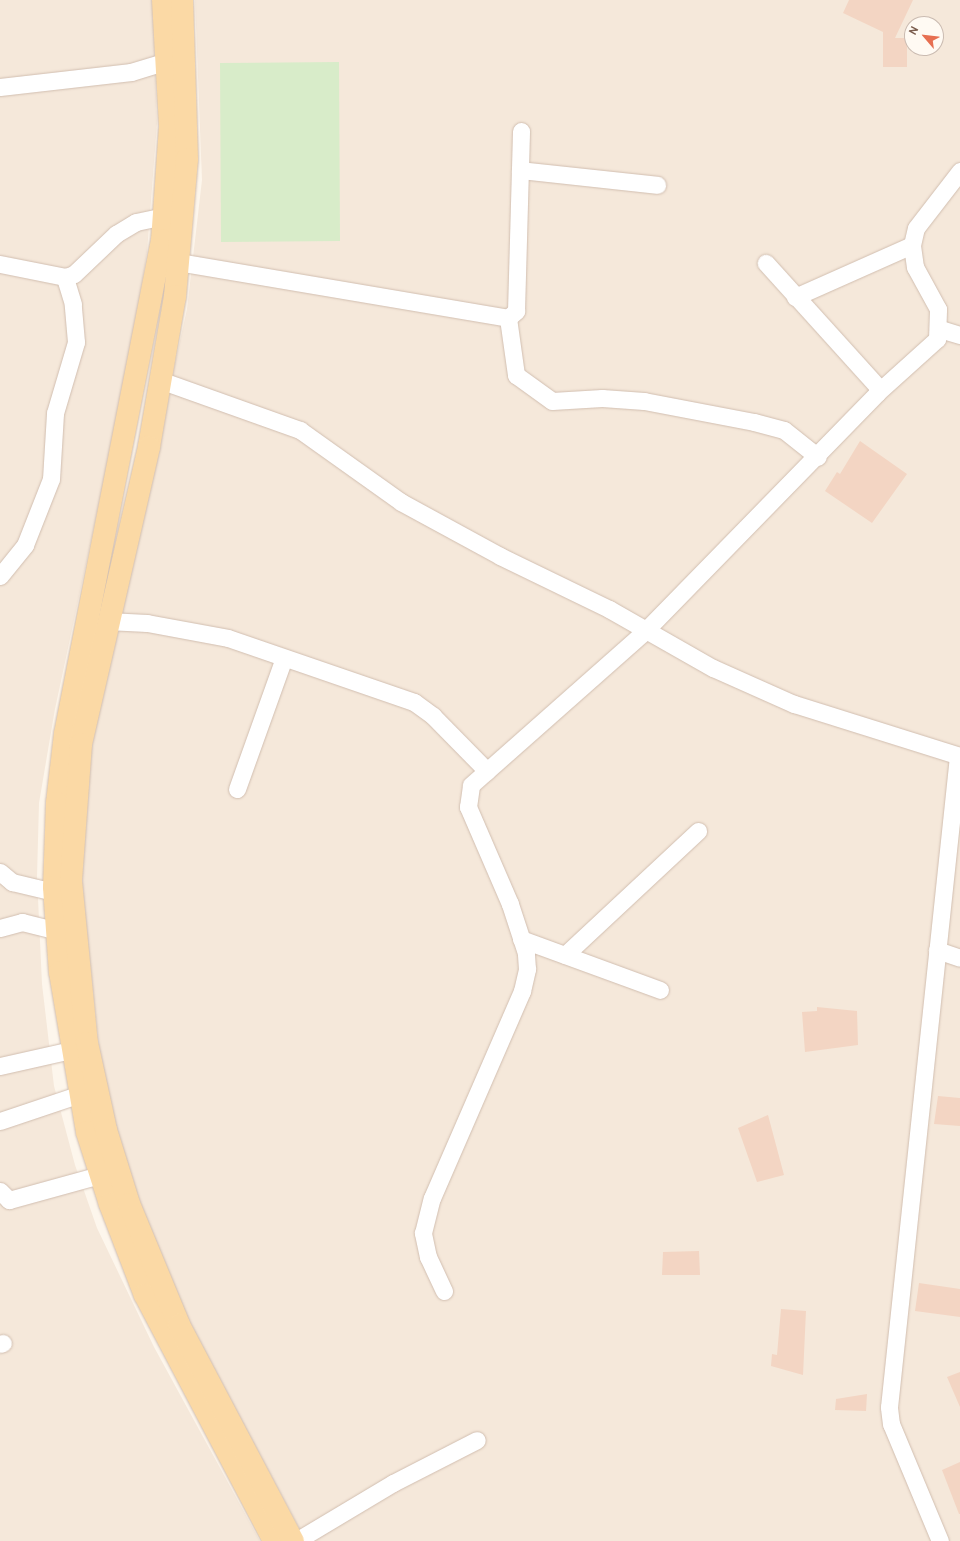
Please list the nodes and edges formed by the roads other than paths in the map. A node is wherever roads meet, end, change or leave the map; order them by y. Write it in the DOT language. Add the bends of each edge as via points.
graph roads {
  1 [pos="163,0"];
  2 [pos="182,0"];
  3 [pos="168,61"];
  4 [pos="0,87"];
  5 [pos="521,131"];
  6 [pos="520,170"];
  7 [pos="960,171"];
  8 [pos="657,185"];
  9 [pos="164,216"];
  10 [pos="912,245"];
  11 [pos="178,262"];
  12 [pos="766,263"];
  13 [pos="0,264"];
  14 [pos="65,278"];
  15 [pos="795,296"];
  16 [pos="508,318"];
  17 [pos="940,329"];
  18 [pos="960,335"];
  19 [pos="160,380"];
  20 [pos="877,393"];
  21 [pos="818,457"];
  22 [pos="0,576"];
  23 [pos="107,621"];
  24 [pos="646,630"];
  25 [pos="284,658"];
  26 [pos="959,756"];
  27 [pos="487,771"];
  28 [pos="237,789"];
  29 [pos="698,831"];
  30 [pos="0,872"];
  31 [pos="54,892"];
  32 [pos="0,928"];
  33 [pos="57,931"];
  34 [pos="521,939"];
  35 [pos="937,950"];
  36 [pos="565,955"];
  37 [pos="960,958"];
  38 [pos="660,990"];
  39 [pos="71,1050"];
  40 [pos="0,1066"];
  41 [pos="80,1094"];
  42 [pos="0,1121"];
  43 [pos="100,1175"];
  44 [pos="0,1191"];
  45 [pos="444,1291"];
  46 [pos="477,1440"];
  47 [pos="274,1541"];
  48 [pos="293,1541"];
  49 [pos="296,1541"];
  50 [pos="940,1541"];
  1 -- 3 [label="main road"];
  2 -- 11 [label="main road" via="187,159"];
  3 -- 4 [label="street" via="131,72"];
  3 -- 9 [label="main road" via="170,127"];
  5 -- 6 [label="street"];
  6 -- 8 [label="street"];
  6 -- 16 [label="street" via="516,311"];
  7 -- 10 [label="street" via="916,228"];
  9 -- 14 [label="street" via="136,222 116,234 74,274"];
  9 -- 31 [label="main road" via="144,343 65,734 57,802"];
  10 -- 15 [label="street"];
  10 -- 17 [label="street" via="915,267 938,309"];
  11 -- 16 [label="street"];
  11 -- 19 [label="main road"];
  12 -- 15 [label="street"];
  13 -- 14 [label="street"];
  14 -- 22 [label="street" via="73,304 76,342 55,413 51,479 25,544"];
  15 -- 20 [label="street" via="877,386"];
  16 -- 21 [label="street" via="516,374 552,401 602,398 644,401 754,422 784,430"];
  17 -- 18 [label="street"];
  17 -- 20 [label="street" via="937,339"];
  19 -- 23 [label="main road" via="149,447"];
  19 -- 24 [label="street" via="300,430 402,502"];
  20 -- 21 [label="street"];
  21 -- 24 [label="street"];
  23 -- 25 [label="street" via="147,624 228,638"];
  23 -- 48 [label="main road" via="81,744 72,845 74,913 87,1043 108,1137 158,1280"];
  24 -- 26 [label="street" via="713,668 794,704"];
  24 -- 27 [label="street"];
  25 -- 27 [label="street" via="414,702 433,716"];
  25 -- 28 [label="street"];
  26 -- 35 [label="street"];
  27 -- 34 [label="street" via="471,785 468,807"];
  29 -- 36 [label="street"];
  30 -- 31 [label="street" via="12,882"];
  31 -- 33 [label="main road"];
  32 -- 33 [label="street" via="22,922"];
  33 -- 39 [label="main road"];
  34 -- 36 [label="street"];
  34 -- 45 [label="street" via="526,961 522,991 432,1198 423,1233 428,1257"];
  35 -- 37 [label="street"];
  35 -- 50 [label="street" via="889,1407 891,1424"];
  36 -- 38 [label="street"];
  39 -- 40 [label="street"];
  39 -- 41 [label="main road"];
  41 -- 42 [label="street"];
  41 -- 43 [label="main road"];
  43 -- 44 [label="street" via="9,1200"];
  43 -- 47 [label="main road" via="145,1295"];
  46 -- 49 [label="street" via="393,1483"];
}
